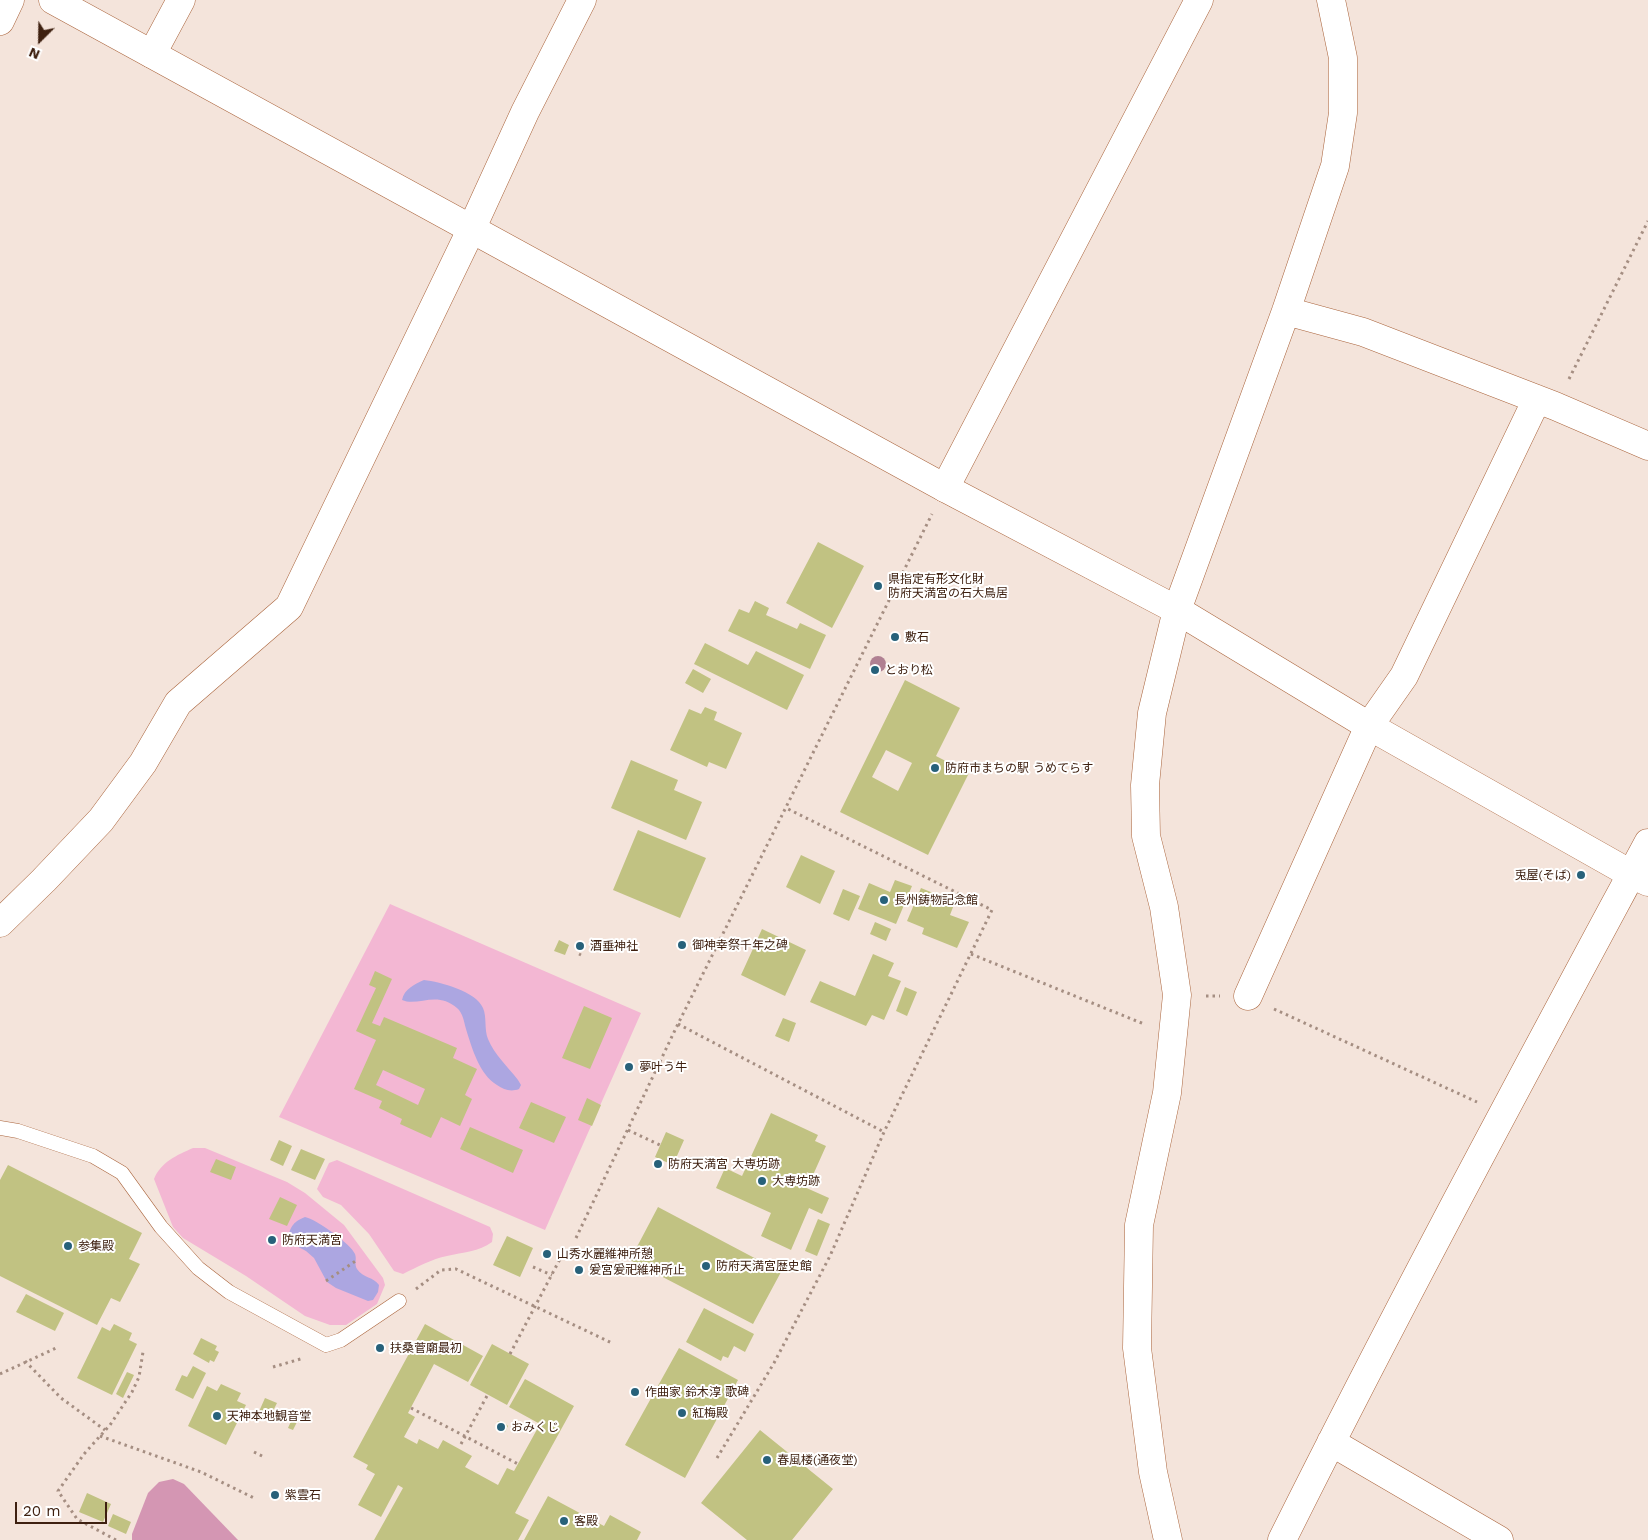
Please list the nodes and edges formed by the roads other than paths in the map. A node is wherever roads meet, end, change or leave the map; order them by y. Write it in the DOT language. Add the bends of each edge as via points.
graph roads {
  1 [pos="10,0"];
  2 [pos="53,0"];
  3 [pos="181,0"];
  4 [pos="582,0"];
  5 [pos="1199,0"];
  6 [pos="1331,0"];
  7 [pos="0,21"];
  8 [pos="152,54"];
  9 [pos="471,230"];
  10 [pos="1286,311"];
  11 [pos="1546,403"];
  12 [pos="1648,446"];
  13 [pos="945,488"];
  14 [pos="1177,610"];
  15 [pos="1369,726"];
  16 [pos="1648,843"];
  17 [pos="1640,878"];
  18 [pos="0,923"];
  19 [pos="1248,996"];
  20 [pos="0,1128"];
  21 [pos="400,1302"];
  22 [pos="1331,1442"];
  23 [pos="1168,1540"];
  24 [pos="1282,1540"];
  25 [pos="1499,1540"];
  1 -- 7 [label="street"];
  2 -- 8 [label="street"];
  3 -- 8 [label="street"];
  4 -- 9 [label="street" via="525,112"];
  5 -- 13 [label="street"];
  6 -- 10 [label="street" via="1343,58 1343,113 1335,166"];
  8 -- 9 [label="street"];
  9 -- 13 [label="street"];
  9 -- 18 [label="street" via="289,607 178,703 143,763 101,820"];
  10 -- 11 [label="street" via="1364,332"];
  10 -- 14 [label="street"];
  11 -- 12 [label="street"];
  11 -- 15 [label="street" via="1404,676"];
  13 -- 14 [label="street"];
  14 -- 15 [label="street"];
  14 -- 23 [label="street" via="1152,713 1145,785 1146,836 1164,907 1177,995 1167,1093 1139,1225 1136,1348 1152,1472"];
  15 -- 17 [label="street"];
  15 -- 19 [label="street"];
  16 -- 17 [label="street"];
  17 -- 22 [label="street" via="1502,1114"];
  20 -- 21 [label="lane" via="93,1156 122,1173 161,1227 198,1268 229,1292 326,1344 340,1340"];
  22 -- 24 [label="street"];
  22 -- 25 [label="street"];
}
